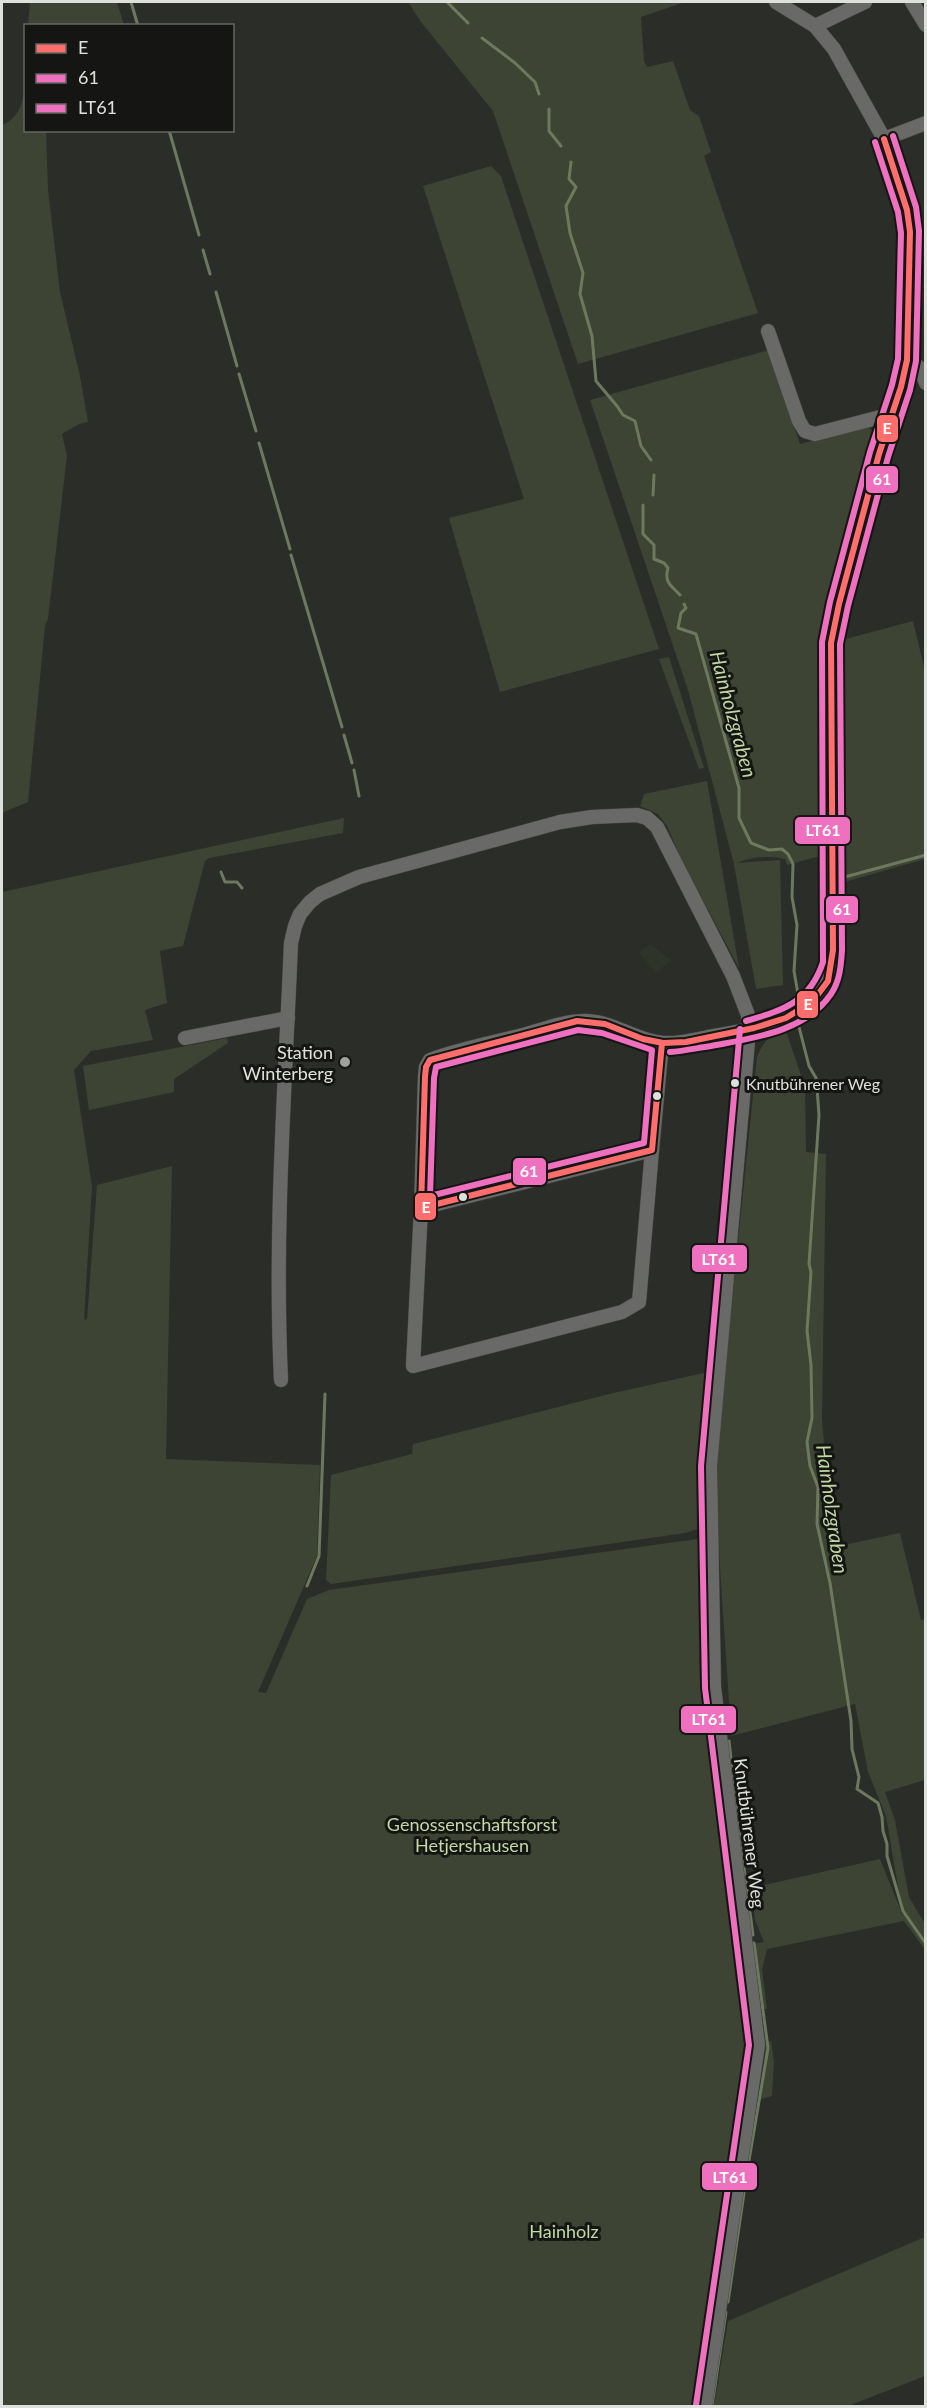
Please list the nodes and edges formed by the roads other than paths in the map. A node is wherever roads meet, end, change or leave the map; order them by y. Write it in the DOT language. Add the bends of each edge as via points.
graph roads {
  1 [pos="776,2"];
  2 [pos="865,2"];
  3 [pos="912,2"];
  4 [pos="926,25"];
  5 [pos="814,26"];
  6 [pos="926,123"];
  7 [pos="884,139"];
  8 [pos="768,331"];
  9 [pos="908,360"];
  10 [pos="926,383"];
  11 [pos="892,414"];
  12 [pos="288,1018"];
  13 [pos="749,1030"];
  14 [pos="185,1038"];
  15 [pos="662,1043"];
  16 [pos="652,1150"];
  17 [pos="421,1208"];
  18 [pos="281,1380"];
  19 [pos="705,2406"];
  1 -- 5 [label="street"];
  2 -- 5 [label="street"];
  3 -- 4 [label="street"];
  5 -- 7 [label="street" via="834,49"];
  6 -- 7 [label="street"];
  7 -- 9 [label="street" via="907,210 910,232"];
  8 -- 11 [label="street" via="798,421 805,431 815,434"];
  9 -- 10 [label="street" via="920,368"];
  9 -- 11 [label="street"];
  11 -- 13 [label="street" via="834,624 830,663 832,963 823,990 813,1001 771,1024"];
  12 -- 13 [label="street, Knutbührener Weg" via="295,926 300,914 320,894 359,877 521,832 592,817 637,815 657,827 733,976 745,1004"];
  12 -- 14 [label="street"];
  12 -- 18 [label="street, Knutbührener Weg" via="278,1287"];
  13 -- 15 [label="street"];
  13 -- 19 [label="street, Knutbührener Weg" via="710,1466 714,1687 758,2045"];
  15 -- 16 [label="street"];
  15 -- 17 [label="street" via="585,1021 430,1060 425,1077"];
  16 -- 17 [label="street"];
  16 -- 17 [label="street" via="639,1302 622,1312 413,1366"];
}
